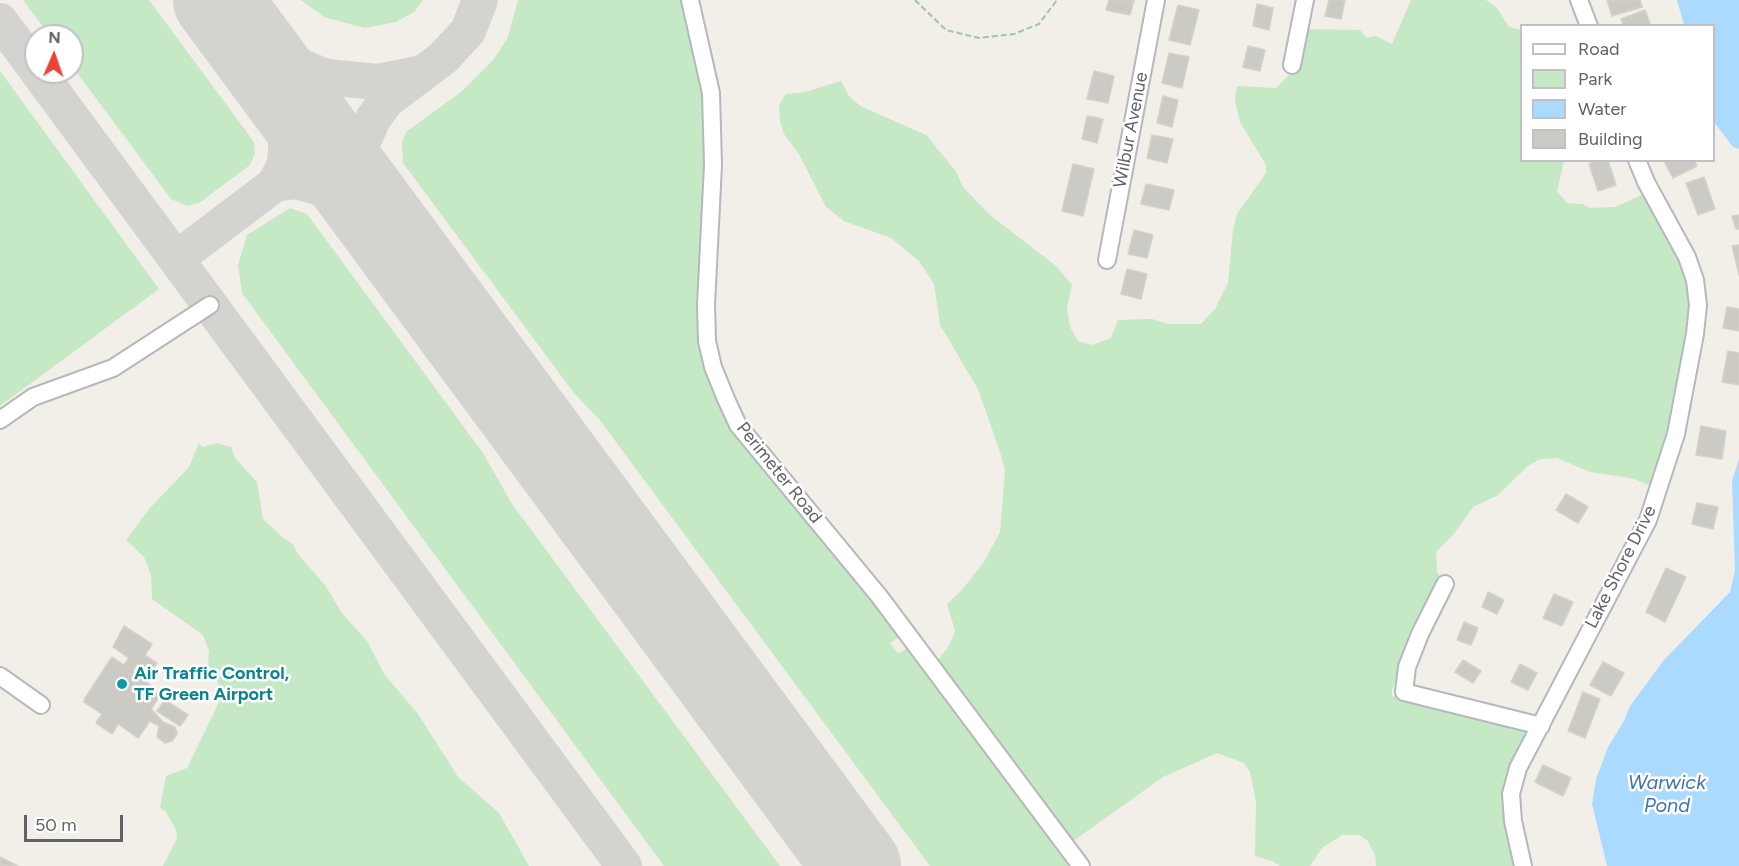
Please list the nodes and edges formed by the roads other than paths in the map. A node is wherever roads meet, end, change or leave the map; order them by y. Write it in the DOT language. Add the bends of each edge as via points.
graph roads {
  1 [pos="690,0"];
  2 [pos="1156,0"];
  3 [pos="1305,0"];
  4 [pos="1579,0"];
  5 [pos="1588,24"];
  6 [pos="1292,65"];
  7 [pos="1638,162"];
  8 [pos="1107,260"];
  9 [pos="210,305"];
  10 [pos="0,420"];
  11 [pos="1445,584"];
  12 [pos="0,676"];
  13 [pos="41,705"];
  14 [pos="1541,726"];
  15 [pos="1081,866"];
  16 [pos="1523,866"];
  1 -- 15 [label="street, Perimeter Road" via="711,93 713,165 707,341 726,399 738,425 879,596"];
  2 -- 8 [label="street, Wilbur Avenue"];
  3 -- 6 [label="street"];
  4 -- 5 [label="street"];
  7 -- 14 [label="street, Lake Shore Drive" via="1695,280 1698,304 1687,383 1676,434 1648,520"];
  9 -- 10 [label="street" via="113,368 33,397"];
  11 -- 14 [label="street" via="1420,634 1404,678 1404,692"];
  12 -- 13 [label="street"];
  14 -- 16 [label="street, Lake Shore Drive" via="1518,768 1511,794"];
}
